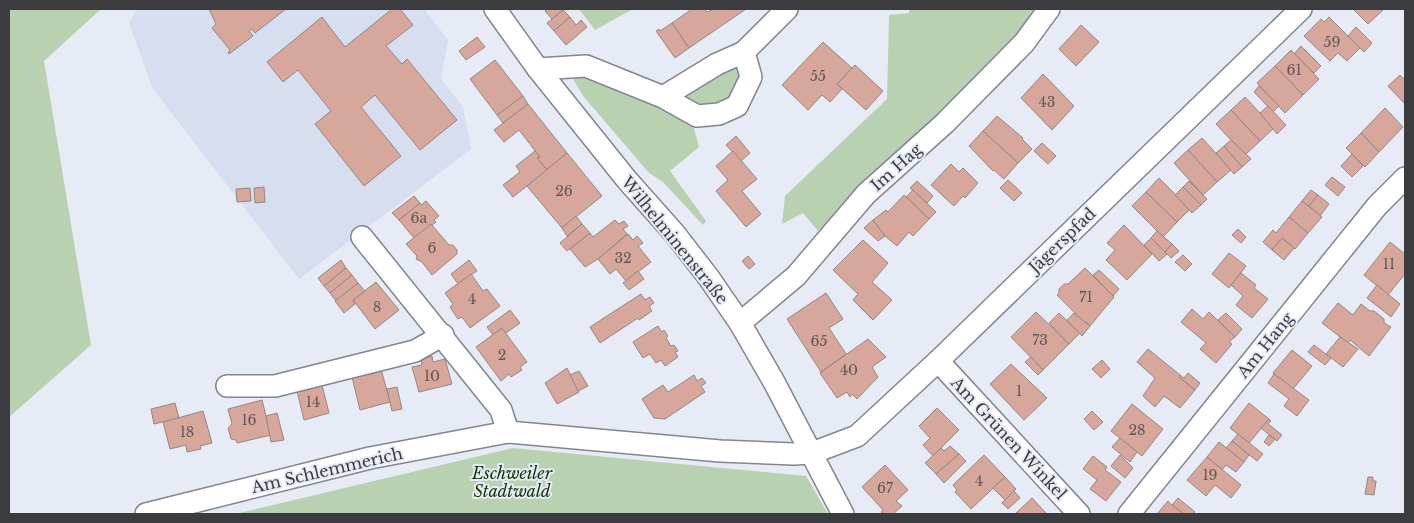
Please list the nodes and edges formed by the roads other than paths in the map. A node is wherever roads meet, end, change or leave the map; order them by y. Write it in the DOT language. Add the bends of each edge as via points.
graph roads {
  1 [pos="495,9"];
  2 [pos="787,9"];
  3 [pos="1049,9"];
  4 [pos="1301,9"];
  5 [pos="744,52"];
  6 [pos="538,69"];
  7 [pos="663,97"];
  8 [pos="1405,178"];
  9 [pos="362,237"];
  10 [pos="740,323"];
  11 [pos="443,336"];
  12 [pos="938,361"];
  13 [pos="227,386"];
  14 [pos="508,432"];
  15 [pos="812,453"];
  16 [pos="146,514"];
  17 [pos="843,514"];
  18 [pos="1079,514"];
  19 [pos="1130,514"];
  1 -- 6 [label="street, Wilhelminenstraße"];
  2 -- 5 [label="street"];
  3 -- 10 [label="street, Im Hag" via="1024,43 945,123 866,194 796,276"];
  4 -- 12 [label="street, Jägerspfad"];
  5 -- 7 [label="street" via="717,64"];
  5 -- 7 [label="street" via="751,77 737,106 719,114 697,116"];
  6 -- 7 [label="street" via="586,66"];
  6 -- 10 [label="street, Wilhelminenstraße" via="675,234"];
  8 -- 19 [label="street, Am Hang" via="1377,206"];
  9 -- 11 [label="street"];
  10 -- 15 [label="street, Wilhelminenstraße"];
  11 -- 13 [label="street" via="415,351 275,386"];
  11 -- 14 [label="street" via="502,410"];
  12 -- 15 [label="street, Jägerspfad" via="857,436"];
  12 -- 18 [label="street, Am Grünen Winkel"];
  14 -- 15 [label="street, Am Schlemmerich" via="720,451"];
  14 -- 16 [label="street, Am Schlemmerich" via="370,458"];
  15 -- 17 [label="street, Wilhelminenstraße"];
}
